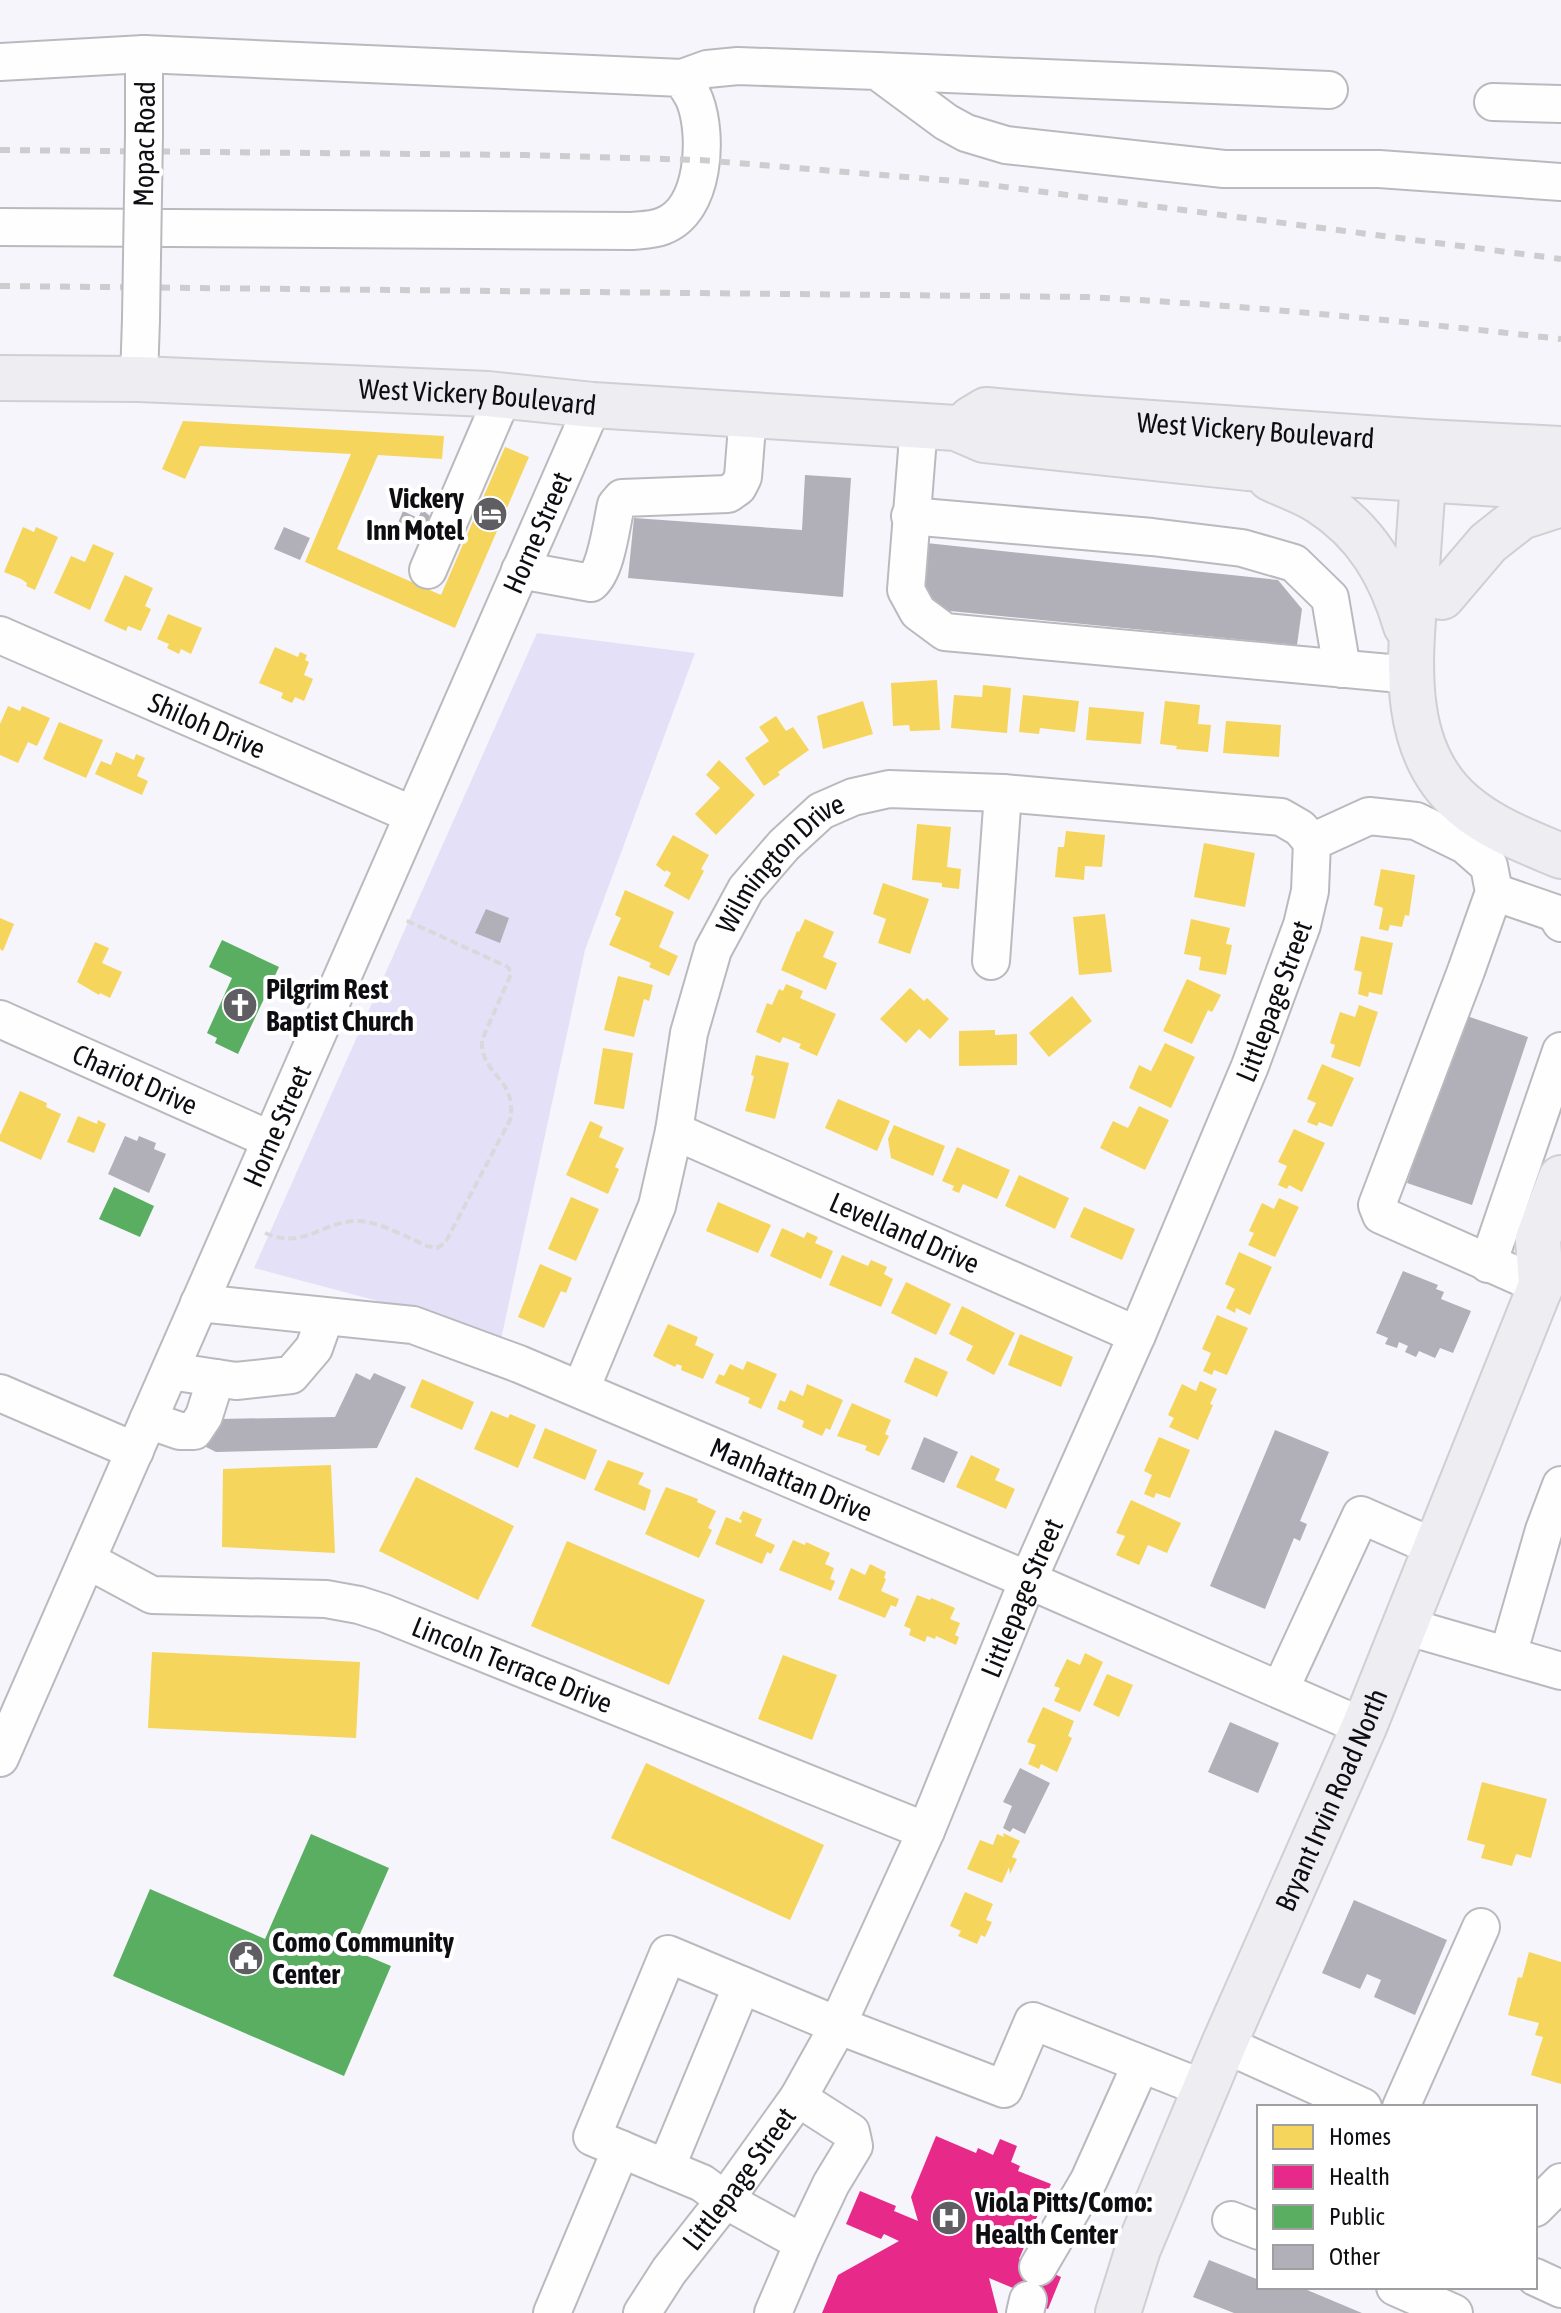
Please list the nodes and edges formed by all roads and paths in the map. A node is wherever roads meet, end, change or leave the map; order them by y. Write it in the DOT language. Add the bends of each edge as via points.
graph roads {
  1 [pos="144,54"];
  2 [pos="0,62"];
  3 [pos="877,71"];
  4 [pos="682,78"];
  5 [pos="1329,90"];
  6 [pos="1493,102"];
  7 [pos="1561,104"];
  8 [pos="1561,182"];
  9 [pos="0,227"];
  10 [pos="0,378"];
  11 [pos="139,379"];
  12 [pos="503,396"];
  13 [pos="593,405"];
  14 [pos="748,414"];
  15 [pos="938,426"];
  16 [pos="1561,449"];
  17 [pos="1437,462"];
  18 [pos="1248,468"];
  19 [pos="1561,488"];
  20 [pos="1561,504"];
  21 [pos="910,516"];
  22 [pos="428,570"];
  23 [pos="520,570"];
  24 [pos="1442,597"];
  25 [pos="0,635"];
  26 [pos="1411,660"];
  27 [pos="1342,669"];
  28 [pos="1003,793"];
  29 [pos="413,815"];
  30 [pos="1556,841"];
  31 [pos="1312,842"];
  32 [pos="1494,892"];
  33 [pos="403,919"];
  34 [pos="1561,923"];
  35 [pos="991,961"];
  36 [pos="0,1019"];
  37 [pos="1561,1051"];
  38 [pos="674,1131"];
  39 [pos="271,1140"];
  40 [pos="1561,1178"];
  41 [pos="265,1233"];
  42 [pos="1488,1264"];
  43 [pos="1551,1276"];
  44 [pos="199,1303"];
  45 [pos="325,1317"];
  46 [pos="1137,1335"];
  47 [pos="170,1371"];
  48 [pos="216,1378"];
  49 [pos="581,1389"];
  50 [pos="0,1393"];
  51 [pos="141,1436"];
  52 [pos="1561,1485"];
  53 [pos="1436,1548"];
  54 [pos="87,1560"];
  55 [pos="1028,1580"];
  56 [pos="1405,1626"];
  57 [pos="1508,1655"];
  58 [pos="1561,1671"];
  59 [pos="1280,1690"];
  60 [pos="1364,1727"];
  61 [pos="0,1758"];
  62 [pos="926,1831"];
  63 [pos="1481,1927"];
  64 [pos="742,1985"];
  65 [pos="837,2025"];
  66 [pos="1224,2044"];
  67 [pos="1141,2064"];
  68 [pos="1205,2089"];
  69 [pos="798,2098"];
  70 [pos="1359,2105"];
  71 [pos="1402,2105"];
  72 [pos="621,2149"];
  73 [pos="666,2168"];
  74 [pos="1561,2182"];
  75 [pos="725,2200"];
  76 [pos="1537,2206"];
  77 [pos="803,2243"];
  78 [pos="1537,2278"];
  79 [pos="1401,2289"];
  80 [pos="1561,2289"];
  81 [pos="1030,2293"];
  82 [pos="1454,2306"];
  83 [pos="552,2313"];
  84 [pos="642,2313"];
  85 [pos="773,2313"];
  86 [pos="1118,2313"];
  1 -- 2 [label="street, Mopac Road"];
  1 -- 4 [label="street"];
  1 -- 11 [label="street, Mopac Road, bridge"];
  3 -- 4 [label="street" via="738,66"];
  3 -- 5 [label="street"];
  3 -- 8 [label="street" via="946,122 1006,145 1224,169 1395,169"];
  4 -- 9 [label="street" via="698,111 698,185 685,209 665,226 632,231"];
  6 -- 7 [label="street"];
  10 -- 11 [label="main road, West Vickery Boulevard"];
  11 -- 12 [label="main road, West Vickery Boulevard"];
  12 -- 13 [label="main road, West Vickery Boulevard"];
  12 -- 22 [label="street"];
  13 -- 14 [label="main road, West Vickery Boulevard"];
  13 -- 23 [label="street, Horne Street"];
  14 -- 15 [label="main road, West Vickery Boulevard"];
  14 -- 23 [label="street" via="743,477 728,494 622,498 602,567 591,583"];
  15 -- 17 [label="main road, West Vickery Boulevard" via="986,410"];
  15 -- 18 [label="main road, West Vickery Boulevard" via="984,440"];
  15 -- 21 [label="street"];
  16 -- 17 [label="main road, West Vickery Boulevard"];
  17 -- 18 [label="main road, West Vickery Boulevard"];
  17 -- 19 [label="main road, West Vickery Boulevard"];
  17 -- 24 [label="main road"];
  17 -- 26 [label="main road"];
  18 -- 26 [label="main road" via="1319,501 1355,528 1383,566 1401,611"];
  20 -- 24 [label="main road" via="1521,517 1488,543"];
  21 -- 27 [label="street" via="1242,548 1294,563 1330,598"];
  21 -- 27 [label="street" via="906,590 918,612 945,632"];
  23 -- 29 [label="street, Horne Street"];
  24 -- 30 [label="main road" via="1440,693 1453,744 1482,783"];
  25 -- 29 [label="street, Shiloh Drive"];
  26 -- 27 [label="street"];
  26 -- 30 [label="main road" via="1411,696 1420,735 1439,779 1463,805 1498,829"];
  28 -- 31 [label="street, Wilmington Drive" via="1281,817"];
  28 -- 35 [label="street"];
  28 -- 38 [label="street, Wilmington Drive" via="889,789 853,797 821,811 784,845 746,889 713,950 689,1033"];
  29 -- 39 [label="street, Horne Street"];
  31 -- 32 [label="street" via="1369,816 1416,821 1465,845 1489,866"];
  31 -- 46 [label="street, Littlepage Street" via="1302,925 1250,1066"];
  32 -- 34 [label="street" via="1555,913"];
  32 -- 42 [label="street" via="1377,1205 1381,1215"];
  33 -- 41 [label="path" via="508,967 511,974 481,1050 510,1092 510,1120 445,1243 437,1248 356,1221 295,1239"];
  36 -- 39 [label="street, Chariot Drive"];
  37 -- 42 [label="street"];
  38 -- 46 [label="street, Levelland Drive"];
  38 -- 49 [label="street, Wilmington Drive" via="657,1206"];
  39 -- 44 [label="street, Horne Street"];
  40 -- 43 [label="main road, Bryant Irvin Road North" via="1538,1239"];
  42 -- 43 [label="street"];
  43 -- 53 [label="main road, Bryant Irvin Road North"];
  44 -- 45 [label="street, Manhattan Drive"];
  44 -- 47 [label="street, Horne Street"];
  45 -- 48 [label="street" via="314,1348 291,1375"];
  45 -- 49 [label="street, Manhattan Drive" via="413,1325"];
  46 -- 55 [label="street, Littlepage Street"];
  47 -- 48 [label="street"];
  47 -- 51 [label="street, Horne Street"];
  48 -- 51 [label="street" via="194,1431"];
  49 -- 55 [label="street, Manhattan Drive"];
  50 -- 51 [label="street"];
  51 -- 54 [label="street, Horne Street"];
  52 -- 57 [label="street"];
  53 -- 56 [label="main road, Bryant Irvin Road North"];
  53 -- 59 [label="street" via="1361,1515"];
  54 -- 61 [label="street, Horne Street"];
  54 -- 62 [label="street, Lincoln Terrace Drive" via="152,1595 326,1599 384,1613"];
  55 -- 59 [label="street, Manhattan Drive"];
  55 -- 62 [label="street, Littlepage Street"];
  56 -- 57 [label="street"];
  56 -- 60 [label="main road, Bryant Irvin Road North"];
  57 -- 58 [label="street"];
  59 -- 60 [label="street, Manhattan Drive"];
  60 -- 66 [label="main road, Bryant Irvin Road North"];
  62 -- 65 [label="street, Littlepage Street"];
  63 -- 71 [label="street"];
  64 -- 65 [label="street"];
  64 -- 72 [label="street" via="668,1954 592,2137"];
  64 -- 73 [label="street"];
  65 -- 67 [label="street" via="1004,2089 1033,2021"];
  65 -- 69 [label="street, Littlepage Street"];
  66 -- 68 [label="main road, Bryant Irvin Road North"];
  66 -- 70 [label="street"];
  67 -- 68 [label="street"];
  67 -- 81 [label="street"];
  68 -- 86 [label="main road, Bryant Irvin Road North" via="1138,2249"];
  69 -- 75 [label="street, Littlepage Street"];
  69 -- 77 [label="street" via="851,2132 854,2146"];
  72 -- 73 [label="street"];
  72 -- 83 [label="street"];
  73 -- 75 [label="street"];
  74 -- 76 [label="street"];
  75 -- 77 [label="street"];
  75 -- 84 [label="street, Littlepage Street"];
  77 -- 85 [label="street"];
  78 -- 80 [label="street"];
  79 -- 82 [label="street"];
}
